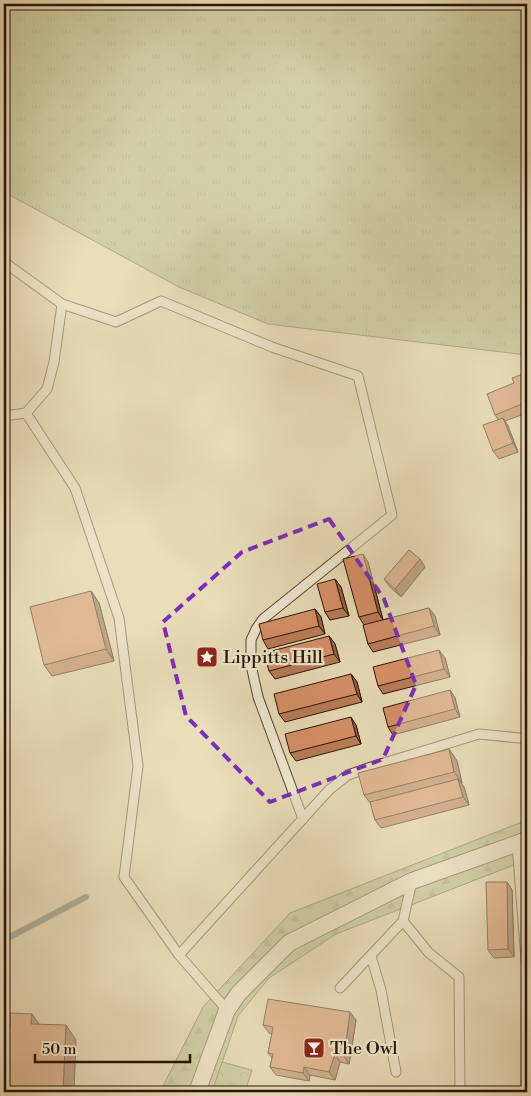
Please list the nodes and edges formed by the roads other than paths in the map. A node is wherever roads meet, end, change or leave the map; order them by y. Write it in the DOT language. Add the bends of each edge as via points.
graph roads {
  1 [pos="4,262"];
  2 [pos="62,304"];
  3 [pos="26,413"];
  4 [pos="4,416"];
  5 [pos="519,738"];
  6 [pos="303,819"];
  7 [pos="522,842"];
  8 [pos="412,881"];
  9 [pos="403,921"];
  10 [pos="179,956"];
  11 [pos="371,956"];
  12 [pos="527,973"];
  13 [pos="340,988"];
  14 [pos="227,1010"];
  15 [pos="396,1072"];
  16 [pos="197,1092"];
  17 [pos="460,1092"];
  1 -- 2 [label="lane"];
  2 -- 3 [label="lane" via="47,389"];
  2 -- 6 [label="lane" via="116,322 161,301 272,347 358,376 392,515 263,619 250,640 258,698"];
  3 -- 4 [label="lane"];
  3 -- 10 [label="lane" via="75,488 119,618 138,766 124,876"];
  5 -- 6 [label="lane" via="479,734 355,773 329,790"];
  6 -- 10 [label="lane"];
  7 -- 8 [label="street"];
  7 -- 12 [label="lane"];
  8 -- 9 [label="lane"];
  8 -- 14 [label="street" via="289,943 239,993"];
  9 -- 11 [label="lane"];
  9 -- 17 [label="lane" via="429,953 459,977"];
  10 -- 14 [label="lane"];
  11 -- 13 [label="lane"];
  11 -- 15 [label="lane"];
  14 -- 16 [label="street"];
}
